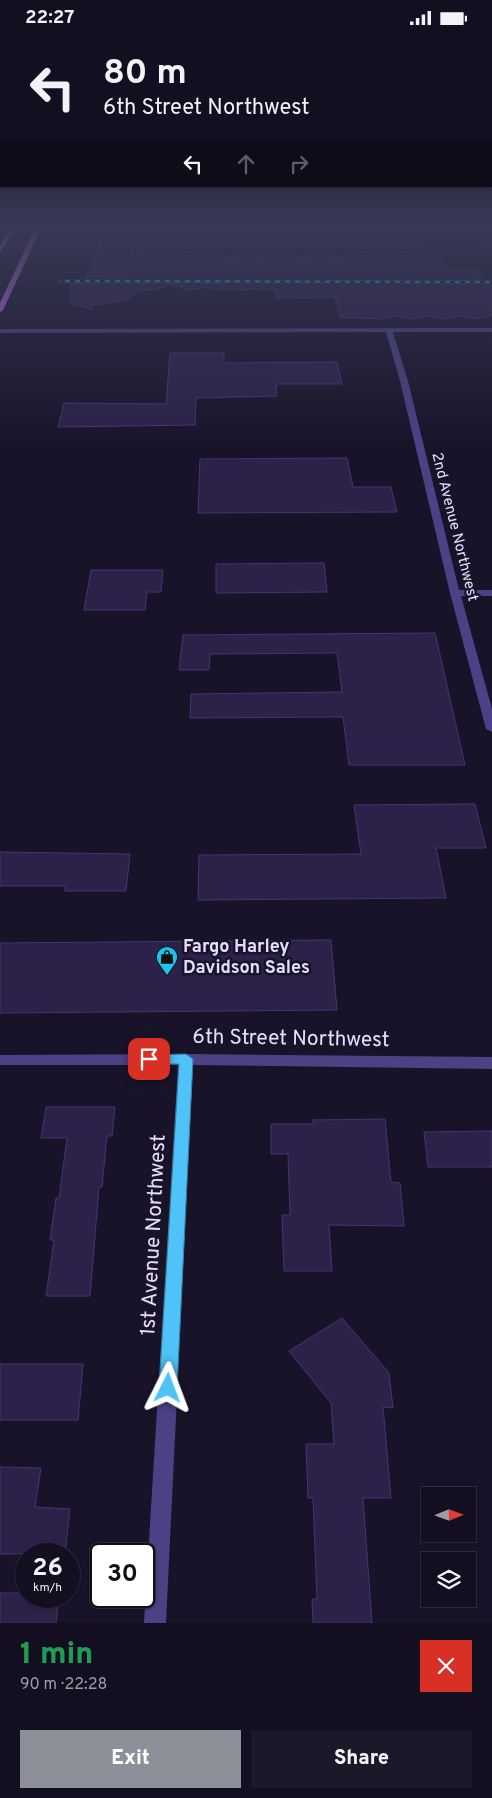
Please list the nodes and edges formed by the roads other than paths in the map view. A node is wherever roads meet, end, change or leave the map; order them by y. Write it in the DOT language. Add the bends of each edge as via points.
graph roads {
  1 [pos="492,330"];
  2 [pos="0,331"];
  3 [pos="388,331"];
  4 [pos="455,593"];
  5 [pos="492,593"];
  6 [pos="492,729"];
  7 [pos="186,1059"];
  8 [pos="0,1060"];
  9 [pos="492,1063"];
  10 [pos="155,1623"];
  1 -- 3 [label="street"];
  2 -- 3 [label="street"];
  3 -- 4 [label="street, 2nd Avenue Northwest" via="404,381"];
  4 -- 5 [label="street"];
  4 -- 6 [label="street, 2nd Avenue Northwest"];
  7 -- 8 [label="street, 6th Street Northwest"];
  7 -- 9 [label="street, 6th Street Northwest"];
  7 -- 10 [label="street, 1st Avenue Northwest"];
}
